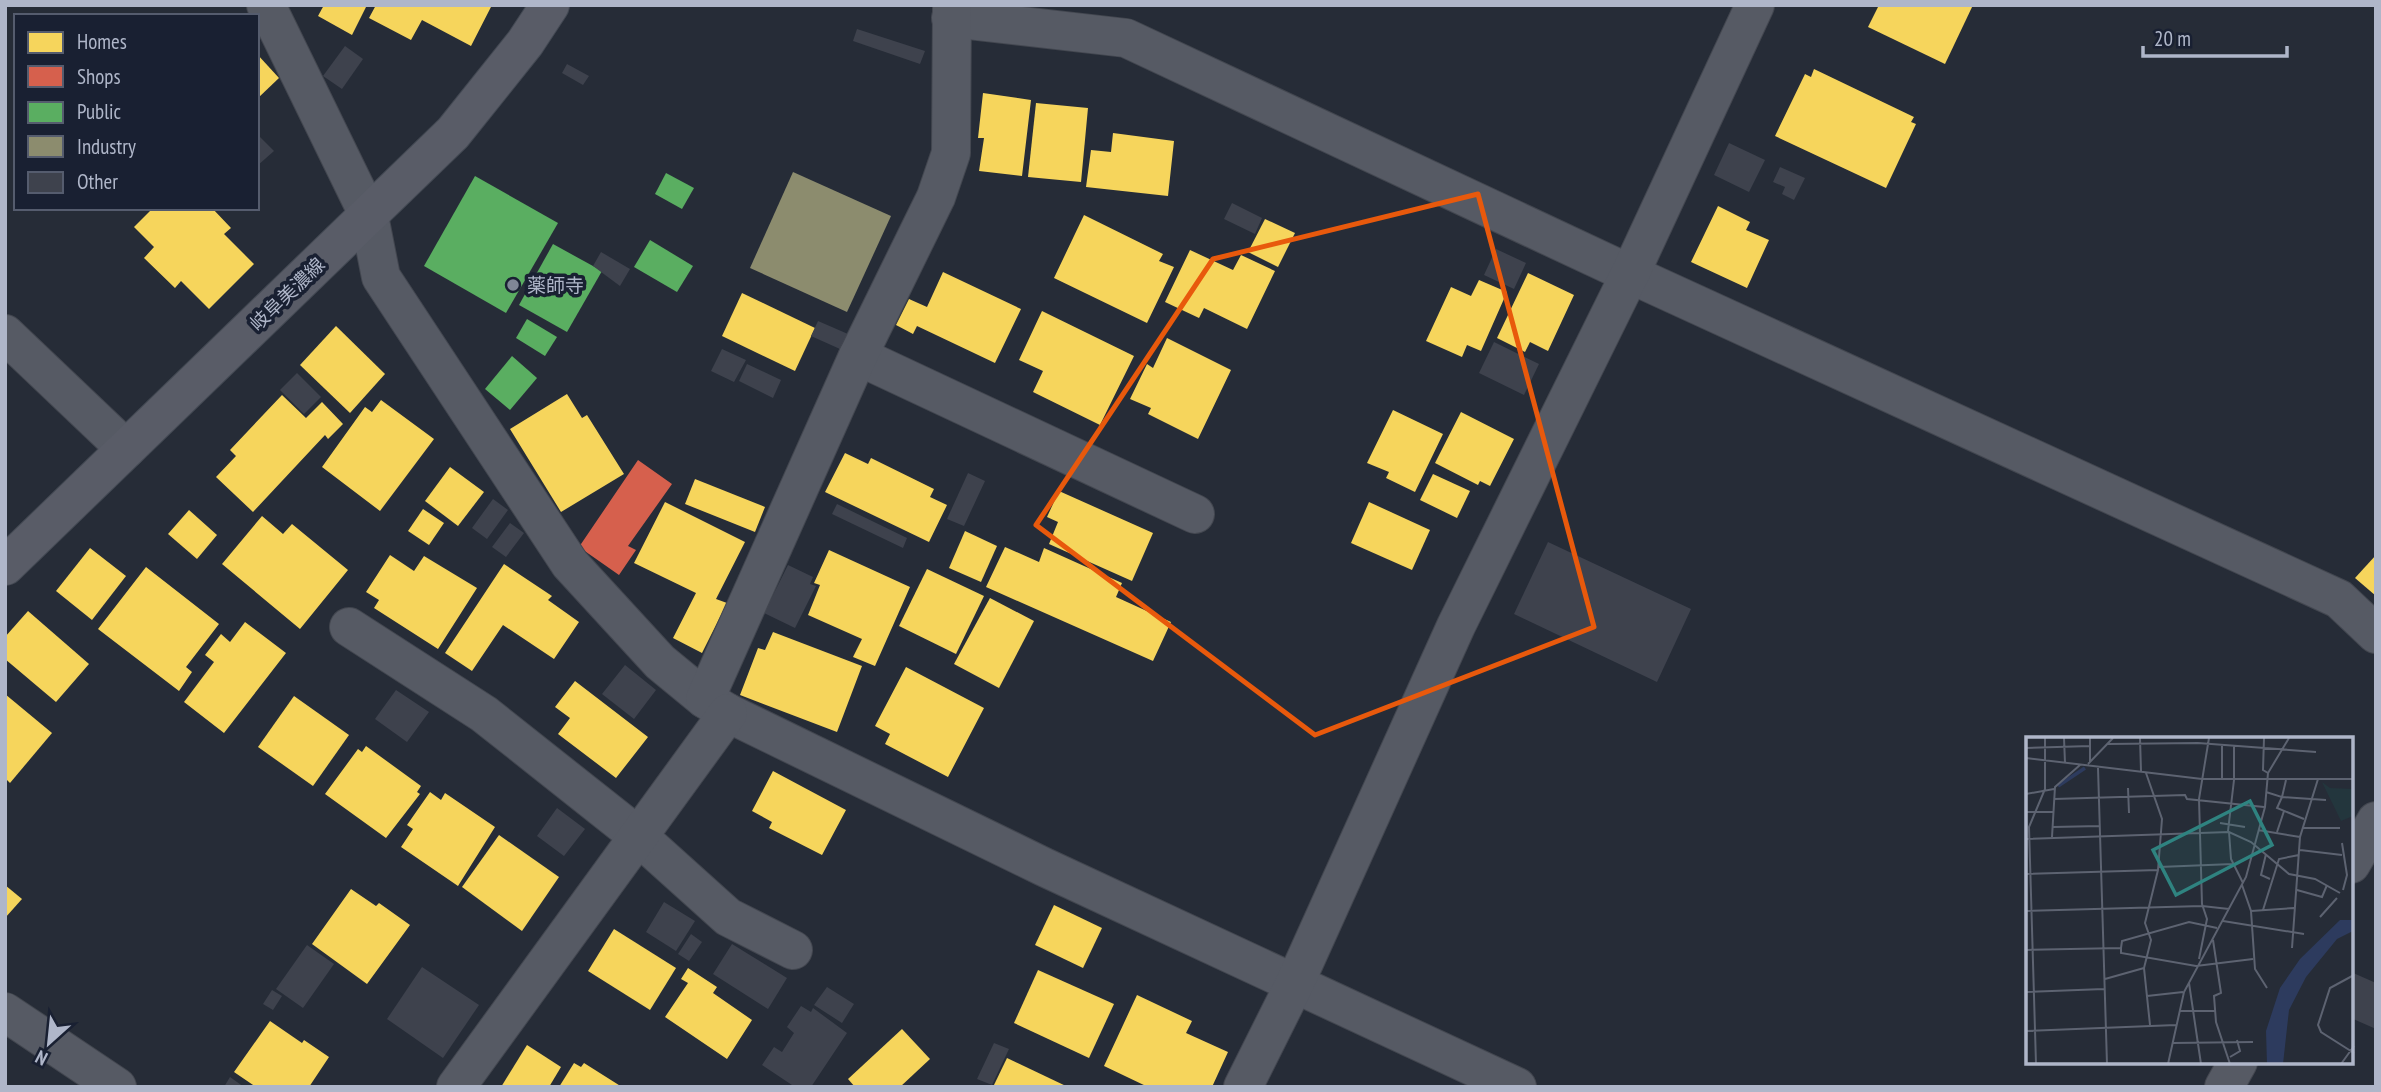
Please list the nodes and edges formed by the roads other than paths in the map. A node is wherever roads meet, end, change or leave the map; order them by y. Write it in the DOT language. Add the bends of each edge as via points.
graph roads {
  1 [pos="265,5"];
  2 [pos="550,5"];
  3 [pos="1755,5"];
  4 [pos="951,12"];
  5 [pos="369,216"];
  6 [pos="1630,274"];
  7 [pos="5,334"];
  8 [pos="858,356"];
  9 [pos="125,449"];
  10 [pos="1195,514"];
  11 [pos="5,566"];
  12 [pos="349,627"];
  13 [pos="2376,634"];
  14 [pos="716,706"];
  15 [pos="2376,821"];
  16 [pos="638,836"];
  17 [pos="2353,861"];
  18 [pos="793,950"];
  19 [pos="1294,985"];
  20 [pos="5,1013"];
  21 [pos="2237,1064"];
  22 [pos="117,1087"];
  23 [pos="456,1087"];
  24 [pos="1243,1087"];
  25 [pos="1517,1087"];
  26 [pos="2224,1087"];
  1 -- 5 [label="street"];
  2 -- 5 [label="main road, 岐阜美濃線" via="453,133"];
  3 -- 6 [label="street"];
  4 -- 6 [label="street" via="1126,38"];
  4 -- 8 [label="street" via="951,153 936,197"];
  5 -- 9 [label="main road, 岐阜美濃線"];
  5 -- 14 [label="street" via="381,276 570,564 660,662"];
  6 -- 13 [label="street" via="2339,599"];
  6 -- 19 [label="street" via="1462,614"];
  7 -- 9 [label="street"];
  8 -- 10 [label="street"];
  8 -- 14 [label="street"];
  9 -- 11 [label="main road, 岐阜美濃線"];
  12 -- 16 [label="street" via="484,714"];
  14 -- 16 [label="street"];
  14 -- 19 [label="street"];
  15 -- 17 [label="street"];
  16 -- 18 [label="street" via="728,917"];
  16 -- 23 [label="street"];
  19 -- 24 [label="street"];
  19 -- 25 [label="street"];
  20 -- 22 [label="street"];
  21 -- 26 [label="street"];
}
